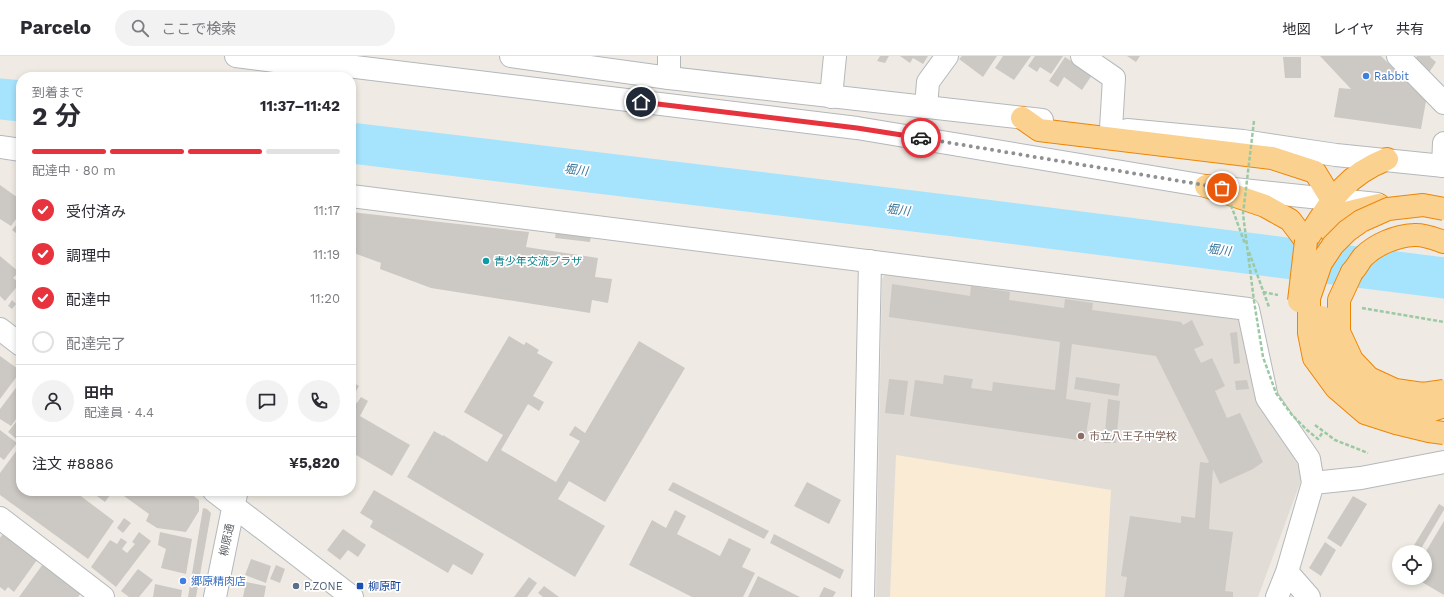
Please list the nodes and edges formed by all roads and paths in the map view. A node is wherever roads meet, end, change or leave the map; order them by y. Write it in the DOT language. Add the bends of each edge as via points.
graph roads {
  1 [pos="236,56"];
  2 [pos="511,56"];
  3 [pos="669,56"];
  4 [pos="835,56"];
  5 [pos="946,56"];
  6 [pos="1082,56"];
  7 [pos="1398,56"];
  8 [pos="290,65"];
  9 [pos="669,78"];
  10 [pos="831,97"];
  11 [pos="1444,103"];
  12 [pos="926,107"];
  13 [pos="1022,118"];
  14 [pos="1254,121"];
  15 [pos="1111,129"];
  16 [pos="1444,143"];
  17 [pos="0,147"];
  18 [pos="16,149"];
  19 [pos="1387,160"];
  20 [pos="1443,166"];
  21 [pos="1206,186"];
  22 [pos="356,197"];
  23 [pos="1332,200"];
  24 [pos="1379,204"];
  25 [pos="1231,205"];
  26 [pos="1444,210"];
  27 [pos="1332,233"];
  28 [pos="1306,241"];
  29 [pos="1444,242"];
  30 [pos="870,261"];
  31 [pos="1269,307"];
  32 [pos="0,329"];
  33 [pos="16,341"];
  34 [pos="1444,391"];
  35 [pos="1444,406"];
  36 [pos="1444,427"];
  37 [pos="1444,433"];
  38 [pos="1369,453"];
  39 [pos="1444,462"];
  40 [pos="1313,483"];
  41 [pos="236,499"];
  42 [pos="0,518"];
  43 [pos="1287,572"];
  44 [pos="103,597"];
  45 [pos="215,597"];
  46 [pos="352,597"];
  47 [pos="863,597"];
  48 [pos="1277,597"];
  49 [pos="1309,597"];
  1 -- 8 [label="street"];
  2 -- 9 [label="street"];
  3 -- 9 [label="street"];
  4 -- 10 [label="street"];
  5 -- 12 [label="street" via="928,82"];
  6 -- 15 [label="street" via="1114,78"];
  7 -- 11 [label="street"];
  8 -- 21 [label="street" via="339,65 857,128"];
  9 -- 10 [label="street"];
  10 -- 12 [label="street"];
  12 -- 13 [label="street"];
  13 -- 15 [label="street"];
  13 -- 23 [label="highway" via="1039,130 1272,158 1315,172"];
  14 -- 38 [label="path, bridge" via="1243,214 1263,357 1276,393 1307,430 1318,439 1323,432 1335,440"];
  15 -- 19 [label="street" via="1243,141"];
  16 -- 20 [label="street"];
  17 -- 18 [label="street"];
  19 -- 20 [label="street"];
  19 -- 23 [label="highway" via="1372,165 1348,181"];
  21 -- 23 [label="street"];
  21 -- 28 [label="highway" via="1272,209 1290,220"];
  22 -- 30 [label="street"];
  23 -- 24 [label="street"];
  23 -- 27 [label="highway"];
  23 -- 28 [label="highway"];
  24 -- 26 [label="street"];
  24 -- 27 [label="highway" via="1350,212"];
  25 -- 31 [label="path, bridge"];
  26 -- 37 [label="highway, bridge" via="1423,205 1388,209 1361,221 1347,231 1333,245 1321,263 1309,298 1309,333 1314,358 1336,388 1365,412 1396,423"];
  27 -- 35 [label="highway, bridge" via="1320,300 1323,330 1330,354 1344,376 1367,394 1405,410 1430,411"];
  28 -- 36 [label="highway, bridge" via="1296,323 1303,359 1322,388 1359,421 1406,431"];
  29 -- 34 [label="highway, bridge" via="1414,235 1394,238 1377,246 1363,257 1352,272 1339,300 1339,332 1352,360 1369,378 1395,390 1424,394"];
  30 -- 40 [label="street" via="1248,309 1267,398 1309,459"];
  30 -- 47 [label="street"];
  32 -- 33 [label="street"];
  39 -- 40 [label="street" via="1361,478"];
  40 -- 43 [label="street"];
  41 -- 45 [label="street, 柳原通"];
  41 -- 46 [label="street"];
  42 -- 44 [label="street"];
  43 -- 48 [label="street"];
  43 -- 49 [label="street"];
}
